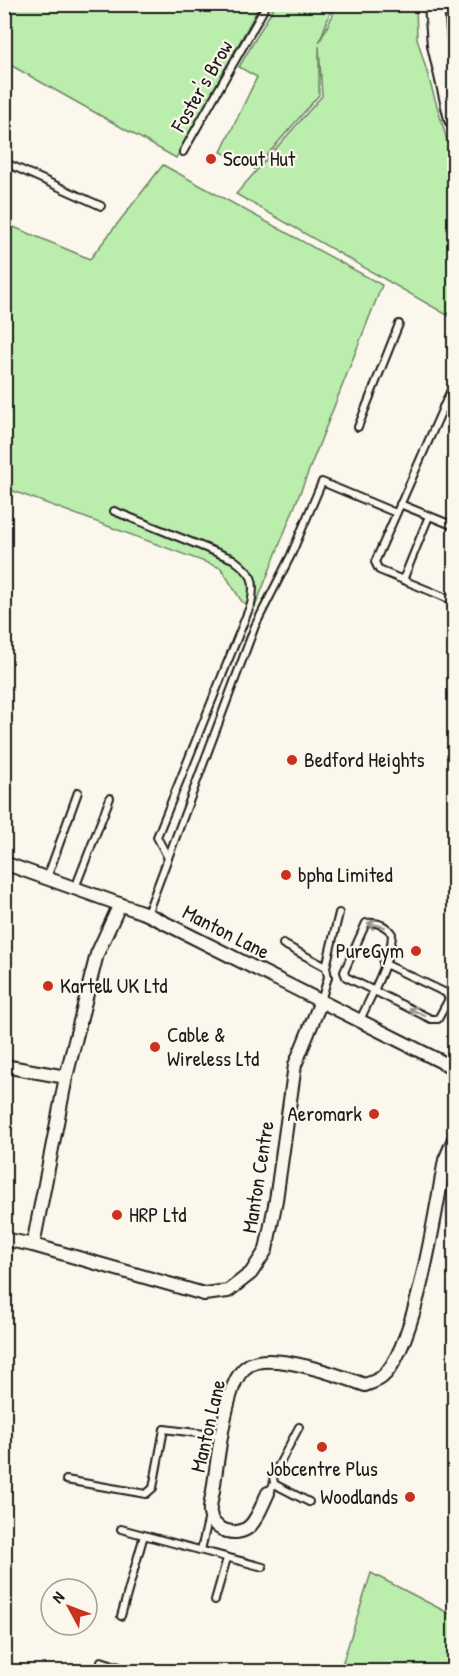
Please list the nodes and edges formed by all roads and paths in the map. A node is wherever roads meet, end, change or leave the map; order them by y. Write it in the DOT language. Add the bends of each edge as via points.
graph roads {
  1 [pos="267,4"];
  2 [pos="434,4"];
  3 [pos="454,119"];
  4 [pos="183,152"];
  5 [pos="4,162"];
  6 [pos="101,206"];
  7 [pos="399,324"];
  8 [pos="454,383"];
  9 [pos="443,407"];
  10 [pos="454,414"];
  11 [pos="358,427"];
  12 [pos="400,504"];
  13 [pos="114,511"];
  14 [pos="396,513"];
  15 [pos="429,516"];
  16 [pos="454,526"];
  17 [pos="403,580"];
  18 [pos="454,601"];
  19 [pos="78,792"];
  20 [pos="110,798"];
  21 [pos="168,858"];
  22 [pos="4,863"];
  23 [pos="47,878"];
  24 [pos="75,888"];
  25 [pos="120,904"];
  26 [pos="147,914"];
  27 [pos="339,914"];
  28 [pos="283,944"];
  29 [pos="383,963"];
  30 [pos="326,967"];
  31 [pos="372,991"];
  32 [pos="321,1001"];
  33 [pos="360,1021"];
  34 [pos="4,1066"];
  35 [pos="454,1068"];
  36 [pos="66,1077"];
  37 [pos="454,1139"];
  38 [pos="4,1239"];
  39 [pos="33,1245"];
  40 [pos="298,1427"];
  41 [pos="223,1437"];
  42 [pos="66,1480"];
  43 [pos="271,1488"];
  44 [pos="309,1502"];
  45 [pos="210,1514"];
  46 [pos="121,1529"];
  47 [pos="144,1535"];
  48 [pos="201,1550"];
  49 [pos="227,1558"];
  50 [pos="263,1567"];
  51 [pos="215,1600"];
  52 [pos="121,1616"];
  53 [pos="101,1661"];
  54 [pos="135,1671"];
  1 -- 4 [label="lane, Foster's Brow"];
  2 -- 3 [label="street" via="437,45"];
  5 -- 6 [label="lane"];
  7 -- 11 [label="lane"];
  8 -- 9 [label="lane"];
  9 -- 10 [label="lane"];
  9 -- 12 [label="lane"];
  12 -- 14 [label="lane"];
  12 -- 15 [label="lane"];
  13 -- 21 [label="lane" via="233,559 248,570 255,586 157,837"];
  14 -- 17 [label="lane" via="375,567"];
  14 -- 21 [label="lane" via="322,482 251,637"];
  15 -- 16 [label="lane"];
  15 -- 17 [label="lane"];
  17 -- 18 [label="lane"];
  19 -- 23 [label="lane"];
  20 -- 24 [label="lane"];
  21 -- 26 [label="lane"];
  22 -- 23 [label="street, Manton Lane"];
  23 -- 24 [label="street, Manton Lane"];
  24 -- 25 [label="street, Manton Lane"];
  25 -- 26 [label="street, Manton Lane"];
  25 -- 36 [label="street" via="97,954"];
  26 -- 32 [label="street, Manton Lane"];
  27 -- 30 [label="lane"];
  28 -- 30 [label="lane"];
  29 -- 31 [label="lane"];
  29 -- 31 [label="lane, one-way" via="392,934 386,927 366,923 344,972 346,977"];
  29 -- 31 [label="lane, one-way" via="446,993 448,999 438,1019 431,1019"];
  30 -- 32 [label="lane" via="328,977"];
  31 -- 33 [label="lane"];
  32 -- 33 [label="street, Manton Lane"];
  32 -- 39 [label="street, Manton Centre" via="295,1065 266,1250 251,1274 228,1291 204,1294"];
  33 -- 35 [label="street, Manton Lane"];
  34 -- 36 [label="street"];
  36 -- 39 [label="street"];
  37 -- 41 [label="street, Manton Lane" via="445,1160 411,1321 391,1366 381,1378 365,1385 337,1374 280,1362 249,1364 233,1388"];
  38 -- 39 [label="street, Manton Centre"];
  40 -- 43 [label="lane" via="273,1476"];
  41 -- 42 [label="lane" via="164,1429 153,1488 147,1494"];
  41 -- 45 [label="street, Manton Lane"];
  43 -- 44 [label="lane"];
  43 -- 45 [label="street" via="250,1526 237,1532 224,1531"];
  45 -- 48 [label="lane"];
  46 -- 47 [label="lane"];
  47 -- 48 [label="lane"];
  47 -- 52 [label="lane"];
  48 -- 49 [label="lane"];
  49 -- 50 [label="lane"];
  49 -- 51 [label="lane"];
  53 -- 54 [label="lane"];
}
